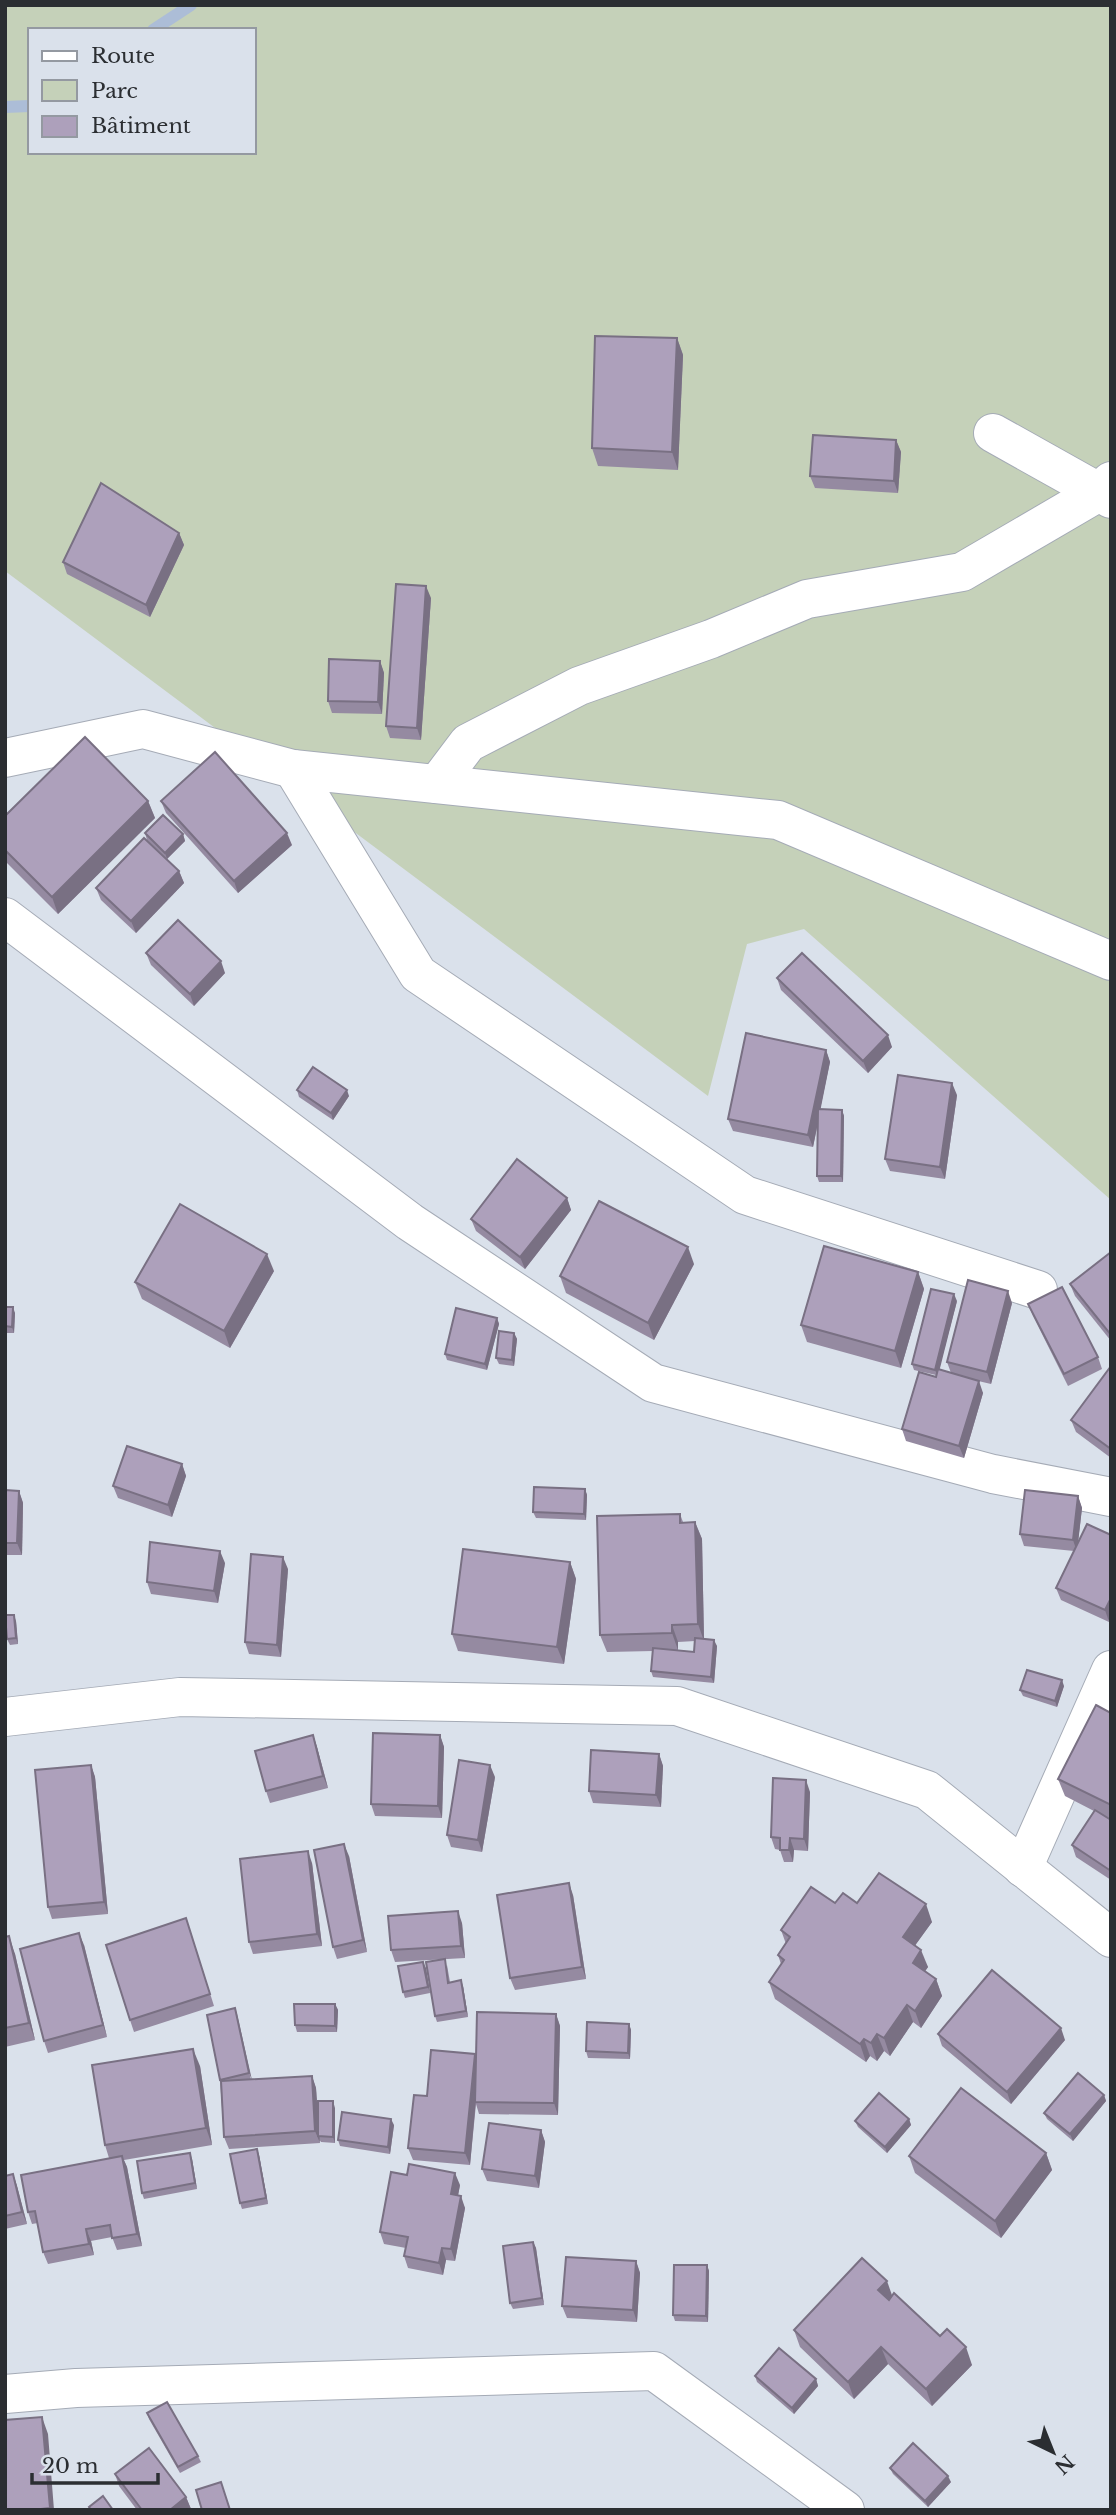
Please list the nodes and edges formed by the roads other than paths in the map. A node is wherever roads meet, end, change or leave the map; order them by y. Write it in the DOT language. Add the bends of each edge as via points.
graph roads {
  1 [pos="993,433"];
  2 [pos="1107,490"];
  3 [pos="5,758"];
  4 [pos="293,769"];
  5 [pos="437,784"];
  6 [pos="5,917"];
  7 [pos="1111,961"];
  8 [pos="1038,1290"];
  9 [pos="1111,1497"];
  10 [pos="1111,1671"];
  11 [pos="5,1717"];
  12 [pos="1023,1868"];
  13 [pos="1111,1938"];
  14 [pos="5,2394"];
  15 [pos="845,2510"];
  1 -- 2 [label="street"];
  2 -- 5 [label="street" via="962,572 807,599 579,686 468,743"];
  3 -- 4 [label="street" via="143,729"];
  4 -- 5 [label="street"];
  4 -- 8 [label="street" via="418,974 745,1195"];
  5 -- 7 [label="street" via="778,820"];
  6 -- 9 [label="street" via="410,1222 653,1383 993,1474"];
  10 -- 12 [label="street"];
  11 -- 12 [label="street" via="180,1697 677,1706 927,1790"];
  12 -- 13 [label="street"];
  14 -- 15 [label="street" via="654,2371"];
}
